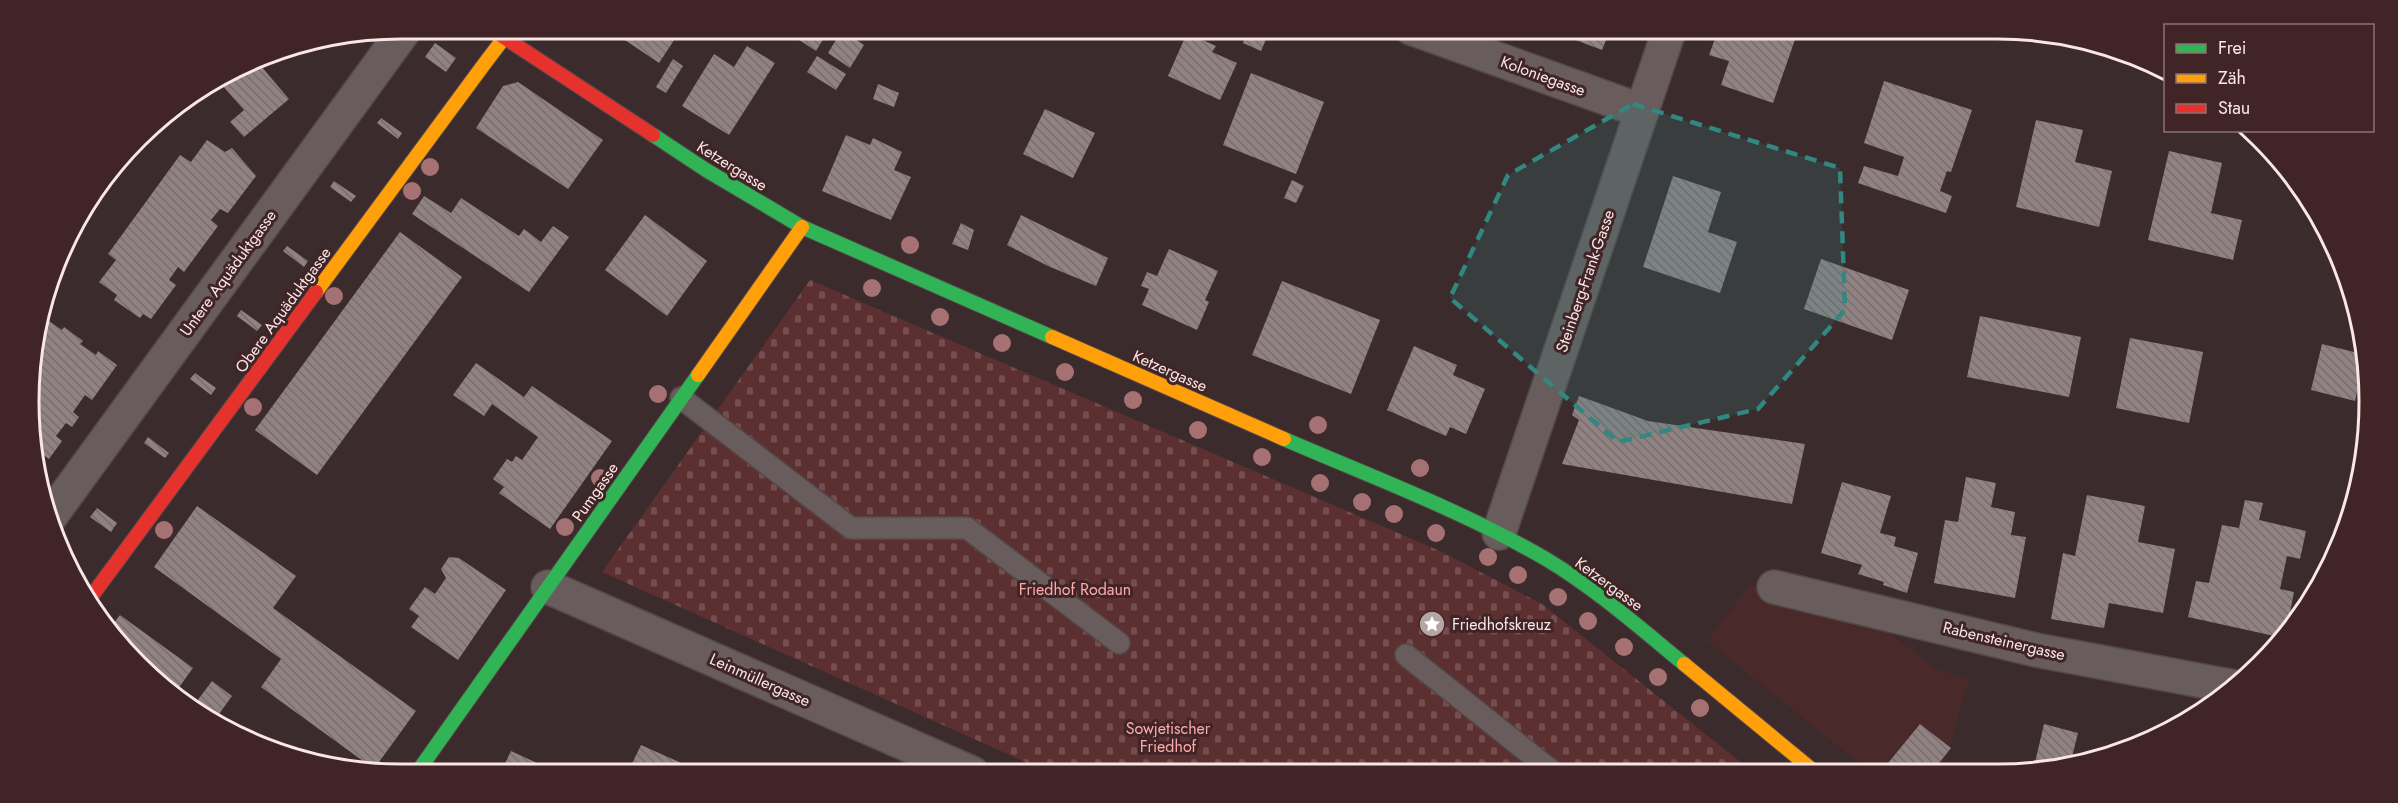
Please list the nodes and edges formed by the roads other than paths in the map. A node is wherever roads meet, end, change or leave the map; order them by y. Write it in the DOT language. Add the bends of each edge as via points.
graph roads {
  1 [pos="398,39"];
  2 [pos="505,39"];
  3 [pos="518,39"];
  4 [pos="1442,39"];
  5 [pos="1666,39"];
  6 [pos="1642,111"];
  7 [pos="802,227"];
  8 [pos="681,398"];
  9 [pos="55,510"];
  10 [pos="1499,533"];
  11 [pos="549,587"];
  12 [pos="1774,587"];
  13 [pos="94,593"];
  14 [pos="1119,644"];
  15 [pos="1406,655"];
  16 [pos="2222,685"];
  17 [pos="423,764"];
  18 [pos="952,764"];
  19 [pos="1543,764"];
  20 [pos="1805,764"];
  1 -- 9 [label="street, Untere Aquäduktgasse"];
  2 -- 13 [label="main road, Obere Aquäduktgasse"];
  3 -- 7 [label="main road, Ketzergasse" via="706,170"];
  4 -- 6 [label="street, Koloniegasse"];
  5 -- 6 [label="street, Steinberg-Frank-Gasse"];
  6 -- 10 [label="street, Steinberg-Frank-Gasse"];
  7 -- 8 [label="main road, Pumgasse"];
  7 -- 10 [label="main road, Ketzergasse"];
  8 -- 11 [label="main road, Pumgasse"];
  8 -- 14 [label="lane" via="851,528 967,528"];
  10 -- 20 [label="main road, Ketzergasse" via="1592,589"];
  11 -- 17 [label="main road, Pumgasse"];
  11 -- 18 [label="street, Leinmüllergasse"];
  12 -- 16 [label="street, Rabensteinergasse" via="2036,650"];
  15 -- 19 [label="lane"];
}
